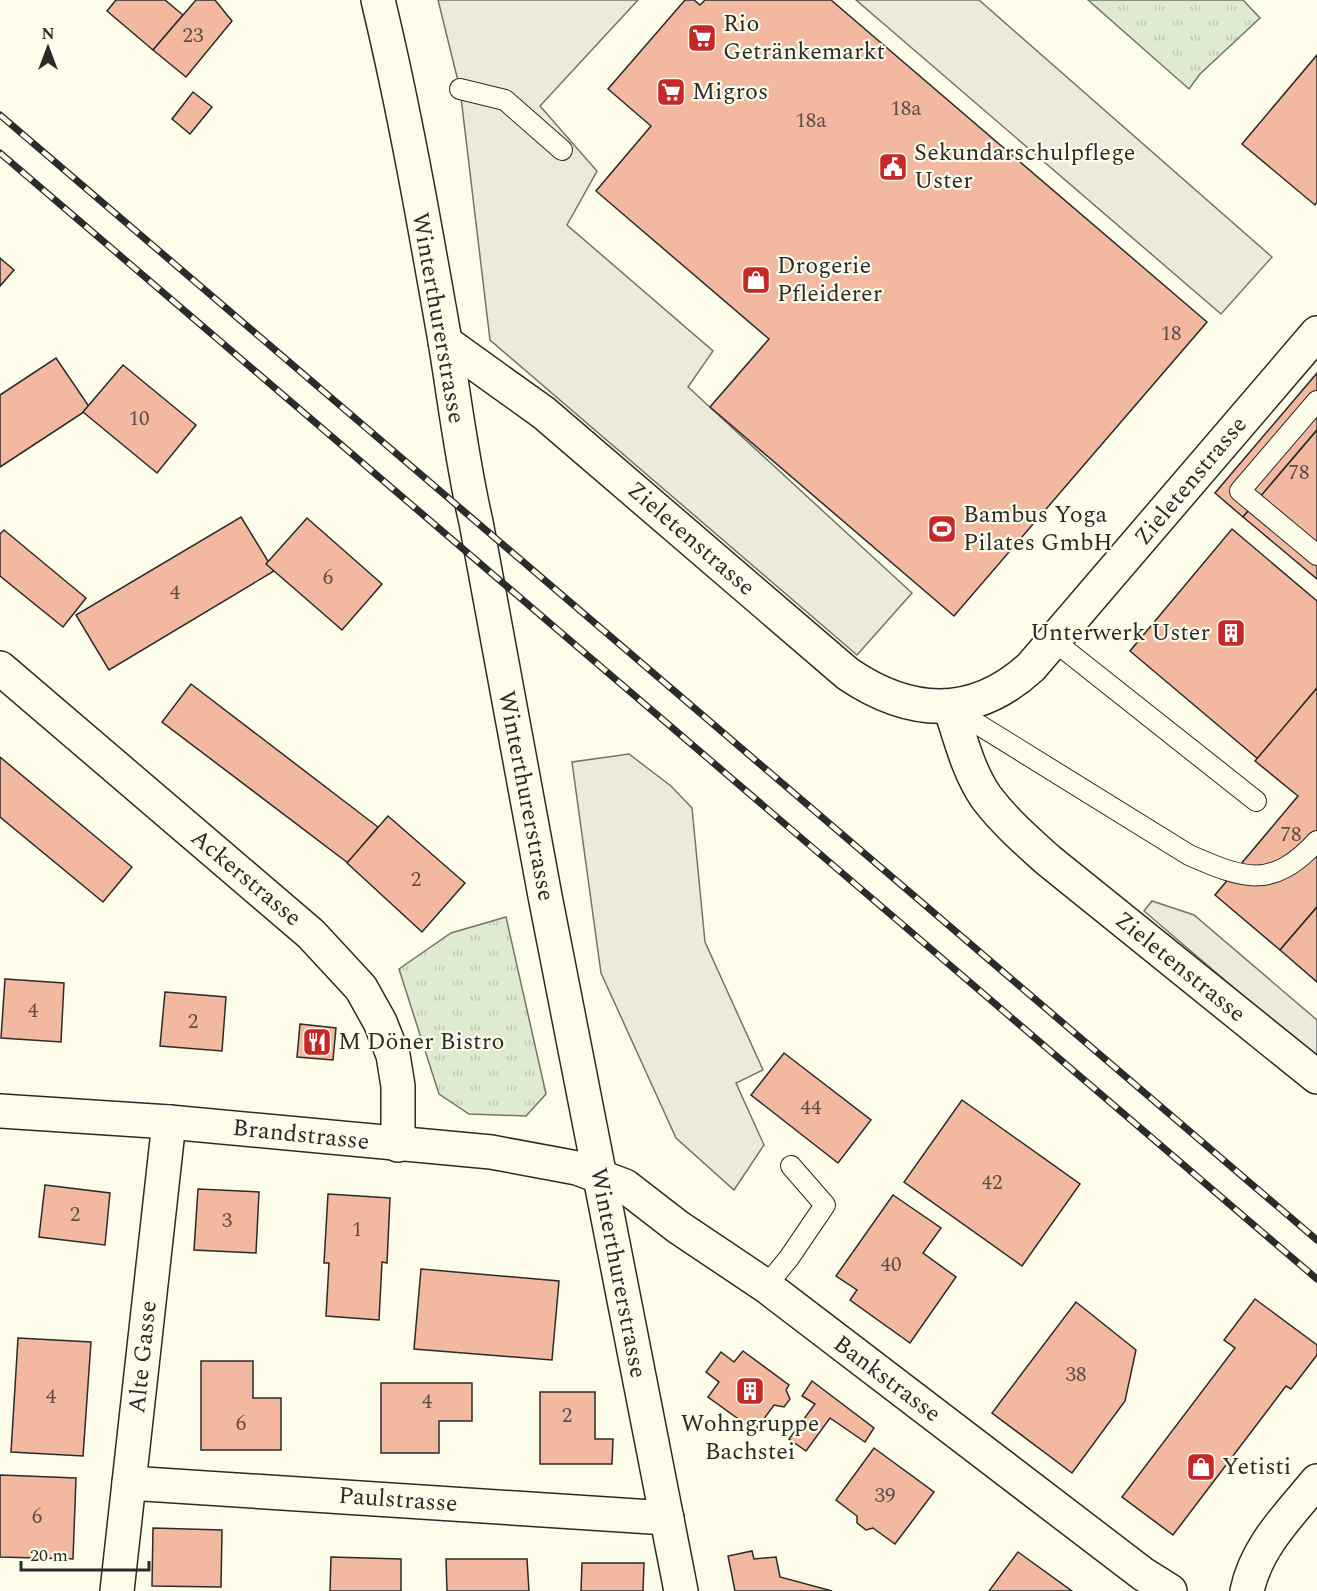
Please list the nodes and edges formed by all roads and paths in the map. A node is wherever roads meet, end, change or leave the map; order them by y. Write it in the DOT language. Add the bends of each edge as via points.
graph roads {
  1 [pos="378,0"];
  2 [pos="460,89"];
  3 [pos="562,150"];
  4 [pos="1317,333"];
  5 [pos="445,342"];
  6 [pos="1317,401"];
  7 [pos="1317,555"];
  8 [pos="1054,641"];
  9 [pos="0,668"];
  10 [pos="950,707"];
  11 [pos="1256,801"];
  12 [pos="1317,841"];
  13 [pos="1317,1077"];
  14 [pos="0,1111"];
  15 [pos="169,1122"];
  16 [pos="398,1145"];
  17 [pos="791,1166"];
  18 [pos="599,1174"];
  19 [pos="766,1286"];
  20 [pos="1317,1481"];
  21 [pos="129,1483"];
  22 [pos="667,1518"];
  23 [pos="117,1591"];
  24 [pos="681,1591"];
  25 [pos="1170,1591"];
  26 [pos="1247,1591"];
  1 -- 5 [label="street, Winterthurerstrasse"];
  2 -- 3 [label="lane" via="505,100"];
  4 -- 8 [label="street, Zieletenstrasse"];
  5 -- 10 [label="street, Zieletenstrasse" via="544,413 848,674 893,698"];
  5 -- 18 [label="street, Winterthurerstrasse" via="462,464"];
  6 -- 7 [label="lane" via="1240,491"];
  8 -- 10 [label="street, Zieletenstrasse" via="1030,668 1002,690 976,702"];
  8 -- 11 [label="lane"];
  9 -- 16 [label="street, Ackerstrasse" via="311,934 361,988 393,1055 398,1086"];
  10 -- 12 [label="lane" via="1189,855 1232,874 1257,876 1275,872"];
  10 -- 13 [label="street, Zieletenstrasse" via="977,781 1014,828 1048,860"];
  14 -- 15 [label="street, Brandstrasse"];
  15 -- 16 [label="street, Brandstrasse"];
  15 -- 21 [label="street, Alte Gasse"];
  16 -- 18 [label="street, Brandstrasse" via="523,1156"];
  17 -- 19 [label="lane" via="825,1205"];
  18 -- 19 [label="street, Bankstrasse" via="644,1198 678,1227"];
  18 -- 22 [label="street, Winterthurerstrasse"];
  19 -- 25 [label="street, Bankstrasse"];
  20 -- 26 [label="street" via="1266,1544"];
  21 -- 22 [label="street, Paulstrasse"];
  21 -- 23 [label="street, Alte Gasse"];
  22 -- 24 [label="street, Winterthurerstrasse"];
}
